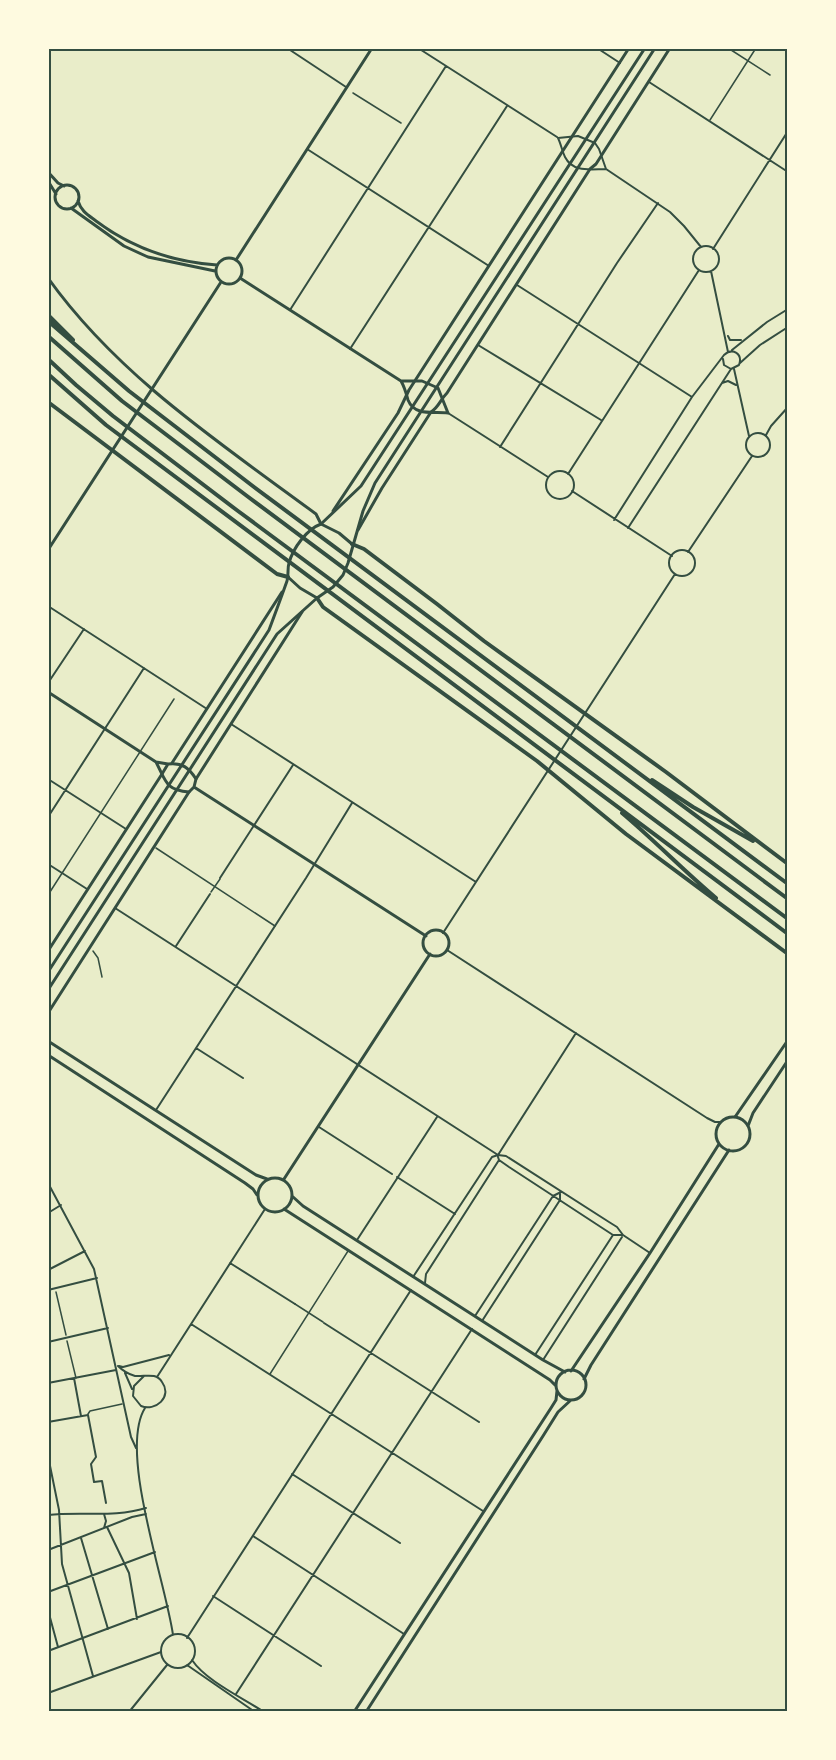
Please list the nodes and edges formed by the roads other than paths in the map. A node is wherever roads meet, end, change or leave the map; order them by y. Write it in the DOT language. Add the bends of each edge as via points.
graph roads {
  1 [pos="287,48"];
  2 [pos="372,48"];
  3 [pos="418,48"];
  4 [pos="597,48"];
  5 [pos="629,48"];
  6 [pos="645,48"];
  7 [pos="655,48"];
  8 [pos="670,48"];
  9 [pos="728,48"];
  10 [pos="756,48"];
  11 [pos="748,61"];
  12 [pos="620,63"];
  13 [pos="446,66"];
  14 [pos="770,75"];
  15 [pos="648,82"];
  16 [pos="346,87"];
  17 [pos="353,93"];
  18 [pos="507,106"];
  19 [pos="710,121"];
  20 [pos="401,123"];
  21 [pos="788,131"];
  22 [pos="573,137"];
  23 [pos="558,138"];
  24 [pos="586,138"];
  25 [pos="595,143"];
  26 [pos="307,149"];
  27 [pos="563,152"];
  28 [pos="600,155"];
  29 [pos="769,160"];
  30 [pos="570,163"];
  31 [pos="578,168"];
  32 [pos="590,169"];
  33 [pos="606,169"];
  34 [pos="48,172"];
  35 [pos="788,172"];
  36 [pos="48,181"];
  37 [pos="64,186"];
  38 [pos="368,188"];
  39 [pos="56,194"];
  40 [pos="78,201"];
  41 [pos="657,203"];
  42 [pos="71,208"];
  43 [pos="429,228"];
  44 [pos="701,248"];
  45 [pos="713,249"];
  46 [pos="236,260"];
  47 [pos="217,265"];
  48 [pos="489,266"];
  49 [pos="699,270"];
  50 [pos="216,271"];
  51 [pos="711,271"];
  52 [pos="48,278"];
  53 [pos="240,278"];
  54 [pos="221,282"];
  55 [pos="517,285"];
  56 [pos="788,309"];
  57 [pos="290,310"];
  58 [pos="48,315"];
  59 [pos="48,321"];
  60 [pos="578,324"];
  61 [pos="788,327"];
  62 [pos="726,334"];
  63 [pos="48,336"];
  64 [pos="743,339"];
  65 [pos="478,345"];
  66 [pos="78,348"];
  67 [pos="350,349"];
  68 [pos="730,351"];
  69 [pos="48,359"];
  70 [pos="723,359"];
  71 [pos="638,363"];
  72 [pos="740,363"];
  73 [pos="733,369"];
  74 [pos="48,374"];
  75 [pos="401,381"];
  76 [pos="417,381"];
  77 [pos="428,382"];
  78 [pos="722,383"];
  79 [pos="541,384"];
  80 [pos="737,385"];
  81 [pos="438,388"];
  82 [pos="408,396"];
  83 [pos="692,397"];
  84 [pos="442,398"];
  85 [pos="48,402"];
  86 [pos="413,406"];
  87 [pos="788,407"];
  88 [pos="422,412"];
  89 [pos="431,412"];
  90 [pos="448,413"];
  91 [pos="602,421"];
  92 [pos="766,435"];
  93 [pos="749,436"];
  94 [pos="500,447"];
  95 [pos="752,456"];
  96 [pos="568,474"];
  97 [pos="548,477"];
  98 [pos="572,491"];
  99 [pos="333,512"];
  100 [pos="614,520"];
  101 [pos="321,524"];
  102 [pos="628,528"];
  103 [pos="357,532"];
  104 [pos="352,544"];
  105 [pos="48,550"];
  106 [pos="688,552"];
  107 [pos="672,556"];
  108 [pos="675,574"];
  109 [pos="288,577"];
  110 [pos="283,591"];
  111 [pos="317,598"];
  112 [pos="48,606"];
  113 [pos="302,612"];
  114 [pos="84,629"];
  115 [pos="144,668"];
  116 [pos="48,683"];
  117 [pos="48,692"];
  118 [pos="174,699"];
  119 [pos="207,709"];
  120 [pos="230,724"];
  121 [pos="105,729"];
  122 [pos="140,752"];
  123 [pos="614,754"];
  124 [pos="156,762"];
  125 [pos="170,763"];
  126 [pos="183,765"];
  127 [pos="293,765"];
  128 [pos="190,770"];
  129 [pos="162,774"];
  130 [pos="48,779"];
  131 [pos="196,779"];
  132 [pos="169,786"];
  133 [pos="590,786"];
  134 [pos="194,787"];
  135 [pos="65,790"];
  136 [pos="176,791"];
  137 [pos="189,792"];
  138 [pos="352,803"];
  139 [pos="100,812"];
  140 [pos="48,817"];
  141 [pos="254,826"];
  142 [pos="126,829"];
  143 [pos="154,847"];
  144 [pos="767,849"];
  145 [pos="48,864"];
  146 [pos="788,864"];
  147 [pos="315,865"];
  148 [pos="62,873"];
  149 [pos="220,878"];
  150 [pos="476,882"];
  151 [pos="788,884"];
  152 [pos="214,886"];
  153 [pos="87,890"];
  154 [pos="210,894"];
  155 [pos="48,895"];
  156 [pos="788,899"];
  157 [pos="115,908"];
  158 [pos="740,918"];
  159 [pos="788,919"];
  160 [pos="276,926"];
  161 [pos="443,933"];
  162 [pos="788,934"];
  163 [pos="426,936"];
  164 [pos="176,946"];
  165 [pos="447,950"];
  166 [pos="48,951"];
  167 [pos="93,951"];
  168 [pos="429,954"];
  169 [pos="788,954"];
  170 [pos="48,972"];
  171 [pos="102,977"];
  172 [pos="236,986"];
  173 [pos="48,990"];
  174 [pos="48,1013"];
  175 [pos="576,1034"];
  176 [pos="788,1040"];
  177 [pos="48,1041"];
  178 [pos="196,1048"];
  179 [pos="48,1056"];
  180 [pos="788,1060"];
  181 [pos="358,1065"];
  182 [pos="243,1078"];
  183 [pos="156,1110"];
  184 [pos="437,1116"];
  185 [pos="735,1117"];
  186 [pos="721,1122"];
  187 [pos="318,1126"];
  188 [pos="748,1126"];
  189 [pos="719,1144"];
  190 [pos="729,1150"];
  191 [pos="498,1155"];
  192 [pos="499,1160"];
  193 [pos="392,1174"];
  194 [pos="397,1177"];
  195 [pos="267,1179"];
  196 [pos="284,1179"];
  197 [pos="48,1183"];
  198 [pos="561,1192"];
  199 [pos="257,1195"];
  200 [pos="292,1196"];
  201 [pos="553,1196"];
  202 [pos="560,1200"];
  203 [pos="61,1205"];
  204 [pos="265,1209"];
  205 [pos="284,1209"];
  206 [pos="48,1213"];
  207 [pos="455,1214"];
  208 [pos="614,1235"];
  209 [pos="623,1235"];
  210 [pos="357,1240"];
  211 [pos="86,1250"];
  212 [pos="349,1250"];
  213 [pos="650,1253"];
  214 [pos="230,1263"];
  215 [pos="48,1270"];
  216 [pos="413,1276"];
  217 [pos="97,1278"];
  218 [pos="425,1284"];
  219 [pos="48,1290"];
  220 [pos="411,1290"];
  221 [pos="56,1292"];
  222 [pos="295,1304"];
  223 [pos="308,1314"];
  224 [pos="475,1316"];
  225 [pos="482,1321"];
  226 [pos="324,1323"];
  227 [pos="191,1324"];
  228 [pos="108,1328"];
  229 [pos="472,1329"];
  230 [pos="66,1335"];
  231 [pos="67,1341"];
  232 [pos="48,1342"];
  233 [pos="370,1353"];
  234 [pos="171,1354"];
  235 [pos="535,1355"];
  236 [pos="543,1360"];
  237 [pos="116,1367"];
  238 [pos="123,1371"];
  239 [pos="571,1371"];
  240 [pos="565,1372"];
  241 [pos="269,1374"];
  242 [pos="144,1376"];
  243 [pos="157,1377"];
  244 [pos="75,1378"];
  245 [pos="584,1379"];
  246 [pos="48,1383"];
  247 [pos="556,1388"];
  248 [pos="133,1391"];
  249 [pos="431,1392"];
  250 [pos="571,1400"];
  251 [pos="124,1404"];
  252 [pos="145,1408"];
  253 [pos="331,1414"];
  254 [pos="88,1415"];
  255 [pos="81,1416"];
  256 [pos="48,1422"];
  257 [pos="479,1422"];
  258 [pos="136,1448"];
  259 [pos="392,1453"];
  260 [pos="48,1456"];
  261 [pos="292,1474"];
  262 [pos="50,1476"];
  263 [pos="106,1503"];
  264 [pos="146,1508"];
  265 [pos="483,1511"];
  266 [pos="353,1513"];
  267 [pos="59,1514"];
  268 [pos="104,1514"];
  269 [pos="124,1514"];
  270 [pos="147,1514"];
  271 [pos="48,1515"];
  272 [pos="132,1517"];
  273 [pos="106,1528"];
  274 [pos="252,1535"];
  275 [pos="81,1538"];
  276 [pos="400,1544"];
  277 [pos="61,1545"];
  278 [pos="48,1550"];
  279 [pos="155,1551"];
  280 [pos="124,1563"];
  281 [pos="92,1575"];
  282 [pos="313,1575"];
  283 [pos="68,1584"];
  284 [pos="48,1592"];
  285 [pos="213,1596"];
  286 [pos="168,1606"];
  287 [pos="48,1610"];
  288 [pos="137,1619"];
  289 [pos="108,1629"];
  290 [pos="404,1634"];
  291 [pos="173,1635"];
  292 [pos="274,1635"];
  293 [pos="82,1638"];
  294 [pos="187,1638"];
  295 [pos="58,1647"];
  296 [pos="48,1651"];
  297 [pos="161,1652"];
  298 [pos="192,1660"];
  299 [pos="168,1664"];
  300 [pos="187,1665"];
  301 [pos="321,1666"];
  302 [pos="93,1676"];
  303 [pos="48,1693"];
  304 [pos="236,1694"];
  305 [pos="129,1712"];
  306 [pos="255,1712"];
  307 [pos="264,1712"];
  308 [pos="354,1712"];
  309 [pos="366,1712"];
  1 -- 16 [label="street"];
  2 -- 16 [label="main road"];
  3 -- 13 [label="street"];
  4 -- 12 [label="street"];
  5 -- 12 [label="main road"];
  6 -- 24 [label="main road"];
  7 -- 25 [label="main road"];
  8 -- 15 [label="main road"];
  9 -- 11 [label="street"];
  10 -- 11 [label="street"];
  11 -- 14 [label="street"];
  11 -- 19 [label="street"];
  12 -- 22 [label="main road"];
  13 -- 18 [label="street"];
  13 -- 38 [label="street"];
  15 -- 19 [label="street"];
  15 -- 28 [label="main road"];
  16 -- 26 [label="main road"];
  17 -- 20 [label="street"];
  18 -- 23 [label="street"];
  18 -- 43 [label="street"];
  19 -- 29 [label="street"];
  21 -- 29 [label="street"];
  22 -- 23 [label="street"];
  22 -- 24 [label="street"];
  22 -- 27 [label="main road"];
  23 -- 27 [label="street"];
  24 -- 25 [label="street"];
  24 -- 30 [label="main road"];
  25 -- 28 [label="street"];
  25 -- 31 [label="main road"];
  26 -- 38 [label="street"];
  26 -- 46 [label="main road"];
  27 -- 30 [label="street"];
  27 -- 48 [label="main road"];
  28 -- 32 [label="main road"];
  28 -- 33 [label="street"];
  29 -- 35 [label="street"];
  29 -- 45 [label="street"];
  30 -- 31 [label="street"];
  30 -- 77 [label="main road"];
  31 -- 32 [label="street"];
  31 -- 81 [label="main road"];
  32 -- 33 [label="street"];
  32 -- 55 [label="main road"];
  33 -- 41 [label="street"];
  34 -- 37 [label="main road"];
  36 -- 39 [label="main road"];
  37 -- 39 [label="main road"];
  37 -- 40 [label="main road" via="76,189"];
  38 -- 43 [label="street"];
  38 -- 57 [label="street"];
  39 -- 42 [label="main road" via="58,204"];
  40 -- 42 [label="main road"];
  40 -- 47 [label="main road" via="88,215 133,245 175,260"];
  41 -- 44 [label="street" via="684,226"];
  41 -- 60 [label="street"];
  42 -- 50 [label="main road" via="124,246 142,254"];
  43 -- 48 [label="street"];
  43 -- 67 [label="street"];
  44 -- 45 [label="street"];
  44 -- 49 [label="street" via="693,260"];
  45 -- 51 [label="street" via="718,262"];
  46 -- 47 [label="main road" via="224,258"];
  46 -- 53 [label="main road" via="242,268"];
  47 -- 50 [label="main road"];
  48 -- 76 [label="main road"];
  49 -- 51 [label="street"];
  49 -- 71 [label="street"];
  50 -- 54 [label="main road"];
  51 -- 62 [label="street"];
  52 -- 101 [label="main road" via="85,326 151,390 316,514"];
  53 -- 54 [label="main road" via="232,284"];
  53 -- 57 [label="main road"];
  54 -- 105 [label="main road"];
  55 -- 60 [label="street"];
  55 -- 65 [label="main road"];
  56 -- 64 [label="street"];
  57 -- 67 [label="main road"];
  58 -- 66 [label="highway"];
  59 -- 66 [label="highway"];
  60 -- 71 [label="street"];
  60 -- 79 [label="street"];
  61 -- 72 [label="street"];
  62 -- 64 [label="street" via="730,340"];
  62 -- 68 [label="street"];
  63 -- 156 [label="highway" via="122,401"];
  64 -- 68 [label="street"];
  65 -- 79 [label="street"];
  65 -- 84 [label="main road"];
  66 -- 123 [label="highway" via="254,487"];
  67 -- 75 [label="main road"];
  68 -- 70 [label="street"];
  68 -- 72 [label="street" via="739,355"];
  69 -- 159 [label="highway" via="113,416 238,511"];
  70 -- 73 [label="street" via="724,365"];
  70 -- 83 [label="street"];
  71 -- 83 [label="street"];
  71 -- 91 [label="street"];
  72 -- 73 [label="street"];
  73 -- 78 [label="street"];
  73 -- 80 [label="street"];
  74 -- 133 [label="highway" via="106,425"];
  75 -- 76 [label="main road"];
  75 -- 82 [label="main road"];
  76 -- 77 [label="main road"];
  76 -- 82 [label="main road"];
  77 -- 81 [label="main road"];
  77 -- 86 [label="main road"];
  78 -- 80 [label="street"];
  78 -- 102 [label="street"];
  79 -- 91 [label="street"];
  79 -- 94 [label="street"];
  80 -- 93 [label="street"];
  81 -- 84 [label="main road"];
  81 -- 88 [label="main road"];
  82 -- 86 [label="main road"];
  82 -- 99 [label="main road"];
  83 -- 100 [label="street"];
  84 -- 89 [label="main road"];
  84 -- 90 [label="main road"];
  85 -- 109 [label="highway" via="277,574"];
  86 -- 88 [label="main road"];
  86 -- 99 [label="main road" via="362,486"];
  87 -- 92 [label="street"];
  88 -- 89 [label="main road"];
  88 -- 103 [label="main road" via="375,483"];
  89 -- 90 [label="main road"];
  89 -- 103 [label="main road"];
  90 -- 94 [label="street"];
  91 -- 96 [label="street"];
  92 -- 93 [label="street" via="759,432"];
  92 -- 95 [label="street" via="771,446 767,453"];
  93 -- 95 [label="street" via="746,447"];
  94 -- 97 [label="street"];
  95 -- 106 [label="street"];
  96 -- 97 [label="street" via="555,471"];
  96 -- 98 [label="street" via="573,482"];
  97 -- 98 [label="street" via="546,489 551,496 563,498"];
  98 -- 100 [label="street"];
  99 -- 101 [label="main road"];
  100 -- 102 [label="street"];
  101 -- 104 [label="main road"];
  101 -- 109 [label="main road" via="296,547 288,563"];
  102 -- 107 [label="street"];
  103 -- 104 [label="main road"];
  104 -- 111 [label="main road" via="343,575"];
  104 -- 144 [label="highway" via="364,549"];
  106 -- 107 [label="street"];
  106 -- 108 [label="street" via="694,560 693,570 684,576"];
  107 -- 108 [label="street" via="669,564"];
  108 -- 150 [label="street"];
  109 -- 110 [label="main road"];
  109 -- 111 [label="main road"];
  110 -- 119 [label="main road"];
  110 -- 126 [label="main road" via="269,630"];
  111 -- 113 [label="main road"];
  111 -- 158 [label="highway" via="323,607 537,761 626,834"];
  112 -- 114 [label="street"];
  113 -- 120 [label="main road"];
  113 -- 128 [label="main road" via="277,634"];
  114 -- 115 [label="street"];
  114 -- 116 [label="street"];
  115 -- 119 [label="street"];
  115 -- 121 [label="street"];
  117 -- 121 [label="main road"];
  118 -- 122 [label="street"];
  119 -- 125 [label="main road"];
  120 -- 127 [label="street"];
  120 -- 131 [label="main road"];
  121 -- 122 [label="main road"];
  121 -- 135 [label="street"];
  122 -- 124 [label="main road"];
  122 -- 139 [label="street"];
  123 -- 144 [label="highway" via="693,807"];
  123 -- 151 [label="highway"];
  124 -- 125 [label="main road"];
  124 -- 129 [label="main road"];
  125 -- 126 [label="main road"];
  125 -- 129 [label="main road"];
  126 -- 128 [label="main road"];
  126 -- 132 [label="main road"];
  127 -- 138 [label="street"];
  127 -- 141 [label="street"];
  128 -- 131 [label="main road"];
  128 -- 136 [label="main road"];
  129 -- 132 [label="main road"];
  129 -- 142 [label="main road"];
  130 -- 135 [label="street"];
  131 -- 134 [label="main road"];
  132 -- 136 [label="main road"];
  132 -- 170 [label="main road"];
  133 -- 158 [label="highway"];
  133 -- 162 [label="highway"];
  134 -- 137 [label="main road"];
  134 -- 141 [label="main road"];
  135 -- 139 [label="street"];
  135 -- 140 [label="street"];
  136 -- 137 [label="main road"];
  136 -- 173 [label="main road"];
  137 -- 143 [label="main road"];
  138 -- 147 [label="street"];
  138 -- 150 [label="street"];
  139 -- 142 [label="street"];
  139 -- 148 [label="street"];
  141 -- 147 [label="main road"];
  141 -- 149 [label="street"];
  142 -- 153 [label="main road"];
  143 -- 152 [label="street"];
  143 -- 157 [label="main road"];
  144 -- 146 [label="highway"];
  145 -- 148 [label="street"];
  147 -- 160 [label="street"];
  147 -- 163 [label="main road"];
  148 -- 153 [label="street"];
  148 -- 155 [label="street"];
  149 -- 152 [label="street"];
  150 -- 161 [label="street"];
  152 -- 154 [label="street"];
  152 -- 160 [label="street"];
  153 -- 166 [label="main road"];
  154 -- 164 [label="street"];
  157 -- 164 [label="street"];
  157 -- 174 [label="main road"];
  158 -- 169 [label="highway"];
  160 -- 172 [label="street"];
  161 -- 163 [label="main road" via="434,931"];
  161 -- 165 [label="main road" via="448,939"];
  163 -- 168 [label="main road" via="424,948"];
  164 -- 172 [label="street"];
  165 -- 168 [label="main road" via="440,955"];
  165 -- 175 [label="street"];
  167 -- 171 [label="street"];
  168 -- 181 [label="main road"];
  172 -- 178 [label="street"];
  172 -- 181 [label="street"];
  175 -- 186 [label="street" via="715,1122"];
  175 -- 191 [label="street"];
  176 -- 185 [label="main road"];
  177 -- 183 [label="main road"];
  178 -- 182 [label="street"];
  178 -- 183 [label="street"];
  179 -- 199 [label="main road" via="245,1183"];
  180 -- 188 [label="main road"];
  181 -- 184 [label="street"];
  181 -- 187 [label="main road"];
  183 -- 195 [label="main road"];
  184 -- 191 [label="street"];
  184 -- 194 [label="street"];
  185 -- 186 [label="main road"];
  185 -- 188 [label="main road"];
  186 -- 189 [label="main road" via="716,1133"];
  187 -- 193 [label="street"];
  187 -- 196 [label="main road"];
  188 -- 190 [label="main road" via="748,1142 740,1150"];
  189 -- 190 [label="main road"];
  189 -- 213 [label="main road"];
  190 -- 245 [label="main road"];
  191 -- 192 [label="street"];
  191 -- 198 [label="street" via="506,1156"];
  191 -- 207 [label="street" via="492,1157"];
  192 -- 201 [label="street"];
  192 -- 218 [label="street" via="426,1274"];
  194 -- 207 [label="street"];
  194 -- 210 [label="street"];
  195 -- 196 [label="main road"];
  195 -- 199 [label="main road"];
  196 -- 200 [label="main road"];
  197 -- 203 [label="street"];
  198 -- 201 [label="street"];
  198 -- 202 [label="street"];
  198 -- 209 [label="street" via="617,1227"];
  199 -- 204 [label="main road"];
  200 -- 205 [label="main road"];
  200 -- 210 [label="main road"];
  201 -- 202 [label="street"];
  201 -- 224 [label="street"];
  202 -- 208 [label="street"];
  202 -- 225 [label="street"];
  203 -- 206 [label="street"];
  203 -- 211 [label="street"];
  204 -- 205 [label="main road"];
  204 -- 214 [label="street"];
  205 -- 212 [label="main road"];
  207 -- 216 [label="street"];
  208 -- 209 [label="street"];
  208 -- 235 [label="street"];
  209 -- 213 [label="street"];
  209 -- 236 [label="street"];
  210 -- 216 [label="main road"];
  211 -- 215 [label="street"];
  211 -- 217 [label="street"];
  212 -- 220 [label="main road"];
  212 -- 223 [label="street"];
  213 -- 239 [label="main road"];
  214 -- 222 [label="street"];
  214 -- 227 [label="street"];
  216 -- 218 [label="main road"];
  217 -- 219 [label="street"];
  217 -- 228 [label="street"];
  218 -- 224 [label="main road"];
  220 -- 229 [label="main road"];
  220 -- 233 [label="street"];
  221 -- 230 [label="street"];
  222 -- 223 [label="street"];
  223 -- 226 [label="street"];
  223 -- 241 [label="street"];
  224 -- 225 [label="main road"];
  225 -- 235 [label="main road"];
  226 -- 233 [label="street"];
  227 -- 234 [label="street"];
  227 -- 241 [label="street"];
  228 -- 232 [label="street"];
  228 -- 237 [label="street"];
  229 -- 247 [label="main road" via="550,1380"];
  229 -- 249 [label="street"];
  231 -- 244 [label="street"];
  233 -- 249 [label="street"];
  233 -- 253 [label="street"];
  234 -- 237 [label="street"];
  234 -- 243 [label="street"];
  235 -- 236 [label="main road"];
  236 -- 240 [label="main road"];
  237 -- 238 [label="street"];
  237 -- 244 [label="street"];
  237 -- 251 [label="street"];
  238 -- 242 [label="street"];
  238 -- 248 [label="street"];
  239 -- 240 [label="main road"];
  239 -- 245 [label="main road"];
  240 -- 247 [label="main road" via="557,1379"];
  241 -- 253 [label="street"];
  242 -- 243 [label="street"];
  242 -- 248 [label="street"];
  243 -- 252 [label="street" via="163,1383 165,1396 156,1406"];
  244 -- 246 [label="street"];
  244 -- 255 [label="street"];
  245 -- 250 [label="main road" via="584,1393"];
  247 -- 250 [label="main road" via="562,1397"];
  247 -- 265 [label="main road" via="556,1400"];
  248 -- 252 [label="street" via="135,1401"];
  249 -- 257 [label="street"];
  249 -- 259 [label="street"];
  250 -- 309 [label="main road" via="558,1412"];
  251 -- 254 [label="street" via="90,1411"];
  251 -- 258 [label="street"];
  252 -- 258 [label="street"];
  253 -- 259 [label="street"];
  253 -- 261 [label="street"];
  254 -- 255 [label="street"];
  254 -- 263 [label="street" via="96,1457 91,1464 94,1482 102,1481"];
  255 -- 256 [label="street"];
  258 -- 264 [label="street"];
  259 -- 265 [label="street"];
  259 -- 266 [label="street"];
  260 -- 262 [label="street"];
  261 -- 266 [label="street"];
  261 -- 274 [label="street"];
  262 -- 267 [label="street"];
  264 -- 269 [label="street"];
  264 -- 270 [label="street"];
  265 -- 290 [label="main road"];
  266 -- 276 [label="street"];
  266 -- 282 [label="street"];
  267 -- 268 [label="street"];
  267 -- 271 [label="street"];
  267 -- 277 [label="street"];
  268 -- 269 [label="street"];
  268 -- 273 [label="street"];
  269 -- 272 [label="street"];
  270 -- 272 [label="street"];
  270 -- 279 [label="street"];
  272 -- 273 [label="street"];
  273 -- 275 [label="street"];
  273 -- 280 [label="street"];
  274 -- 282 [label="street"];
  274 -- 285 [label="street"];
  275 -- 277 [label="street"];
  275 -- 281 [label="street"];
  277 -- 278 [label="street"];
  277 -- 283 [label="street"];
  279 -- 280 [label="street"];
  279 -- 286 [label="street"];
  280 -- 281 [label="street"];
  280 -- 288 [label="street"];
  281 -- 283 [label="street"];
  281 -- 289 [label="street"];
  282 -- 290 [label="street"];
  282 -- 292 [label="street"];
  283 -- 284 [label="street"];
  283 -- 293 [label="street"];
  285 -- 292 [label="street"];
  285 -- 294 [label="street"];
  286 -- 288 [label="street"];
  286 -- 291 [label="street"];
  287 -- 295 [label="street"];
  288 -- 289 [label="street"];
  289 -- 293 [label="street"];
  290 -- 308 [label="main road"];
  291 -- 294 [label="street"];
  291 -- 297 [label="street" via="165,1640"];
  292 -- 301 [label="street"];
  292 -- 304 [label="street"];
  293 -- 295 [label="street"];
  293 -- 302 [label="street"];
  294 -- 298 [label="street" via="194,1648"];
  295 -- 296 [label="street"];
  297 -- 299 [label="street"];
  297 -- 302 [label="street"];
  298 -- 300 [label="street"];
  298 -- 304 [label="street"];
  299 -- 300 [label="street" via="178,1668"];
  299 -- 305 [label="street"];
  300 -- 306 [label="street"];
  302 -- 303 [label="street"];
  304 -- 307 [label="street"];
}
